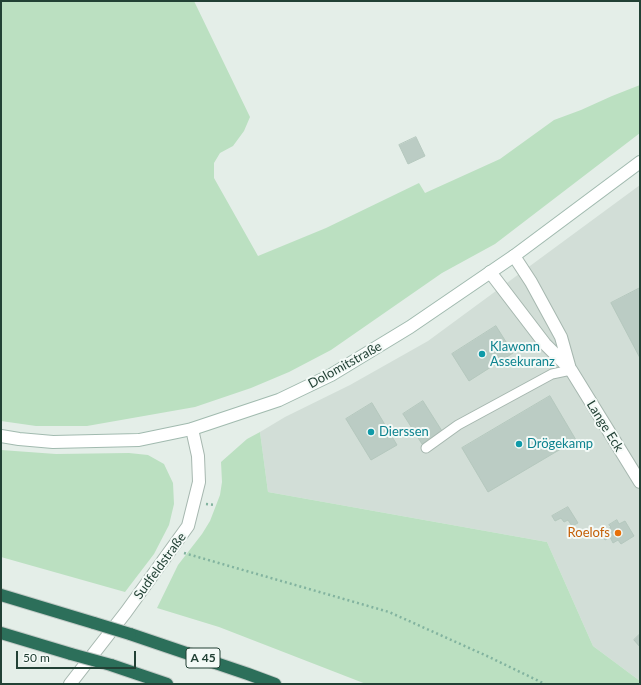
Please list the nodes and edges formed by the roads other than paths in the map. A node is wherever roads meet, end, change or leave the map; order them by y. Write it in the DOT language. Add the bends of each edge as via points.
graph roads {
  1 [pos="640,162"];
  2 [pos="514,256"];
  3 [pos="490,272"];
  4 [pos="570,370"];
  5 [pos="192,429"];
  6 [pos="1,436"];
  7 [pos="426,448"];
  8 [pos="640,482"];
  9 [pos="1,595"];
  10 [pos="1,633"];
  11 [pos="70,684"];
  12 [pos="166,684"];
  13 [pos="275,684"];
  1 -- 2 [label="street, Dolomitstraße"];
  2 -- 3 [label="street, Dolomitstraße"];
  2 -- 4 [label="street, Lange Eck" via="561,337"];
  3 -- 4 [label="street, Lange Eck" via="545,344"];
  3 -- 5 [label="street, Dolomitstraße" via="410,327 331,375 279,400"];
  4 -- 7 [label="lane" via="552,374 458,426"];
  4 -- 8 [label="street, Lange Eck"];
  5 -- 6 [label="street, Dolomitstraße" via="139,440 53,442"];
  5 -- 11 [label="street, Sudfeldstraße" via="198,456 199,482 188,526"];
  9 -- 13 [label="highway, A 45, bridge" via="130,634"];
  10 -- 12 [label="highway, bridge"];
}
